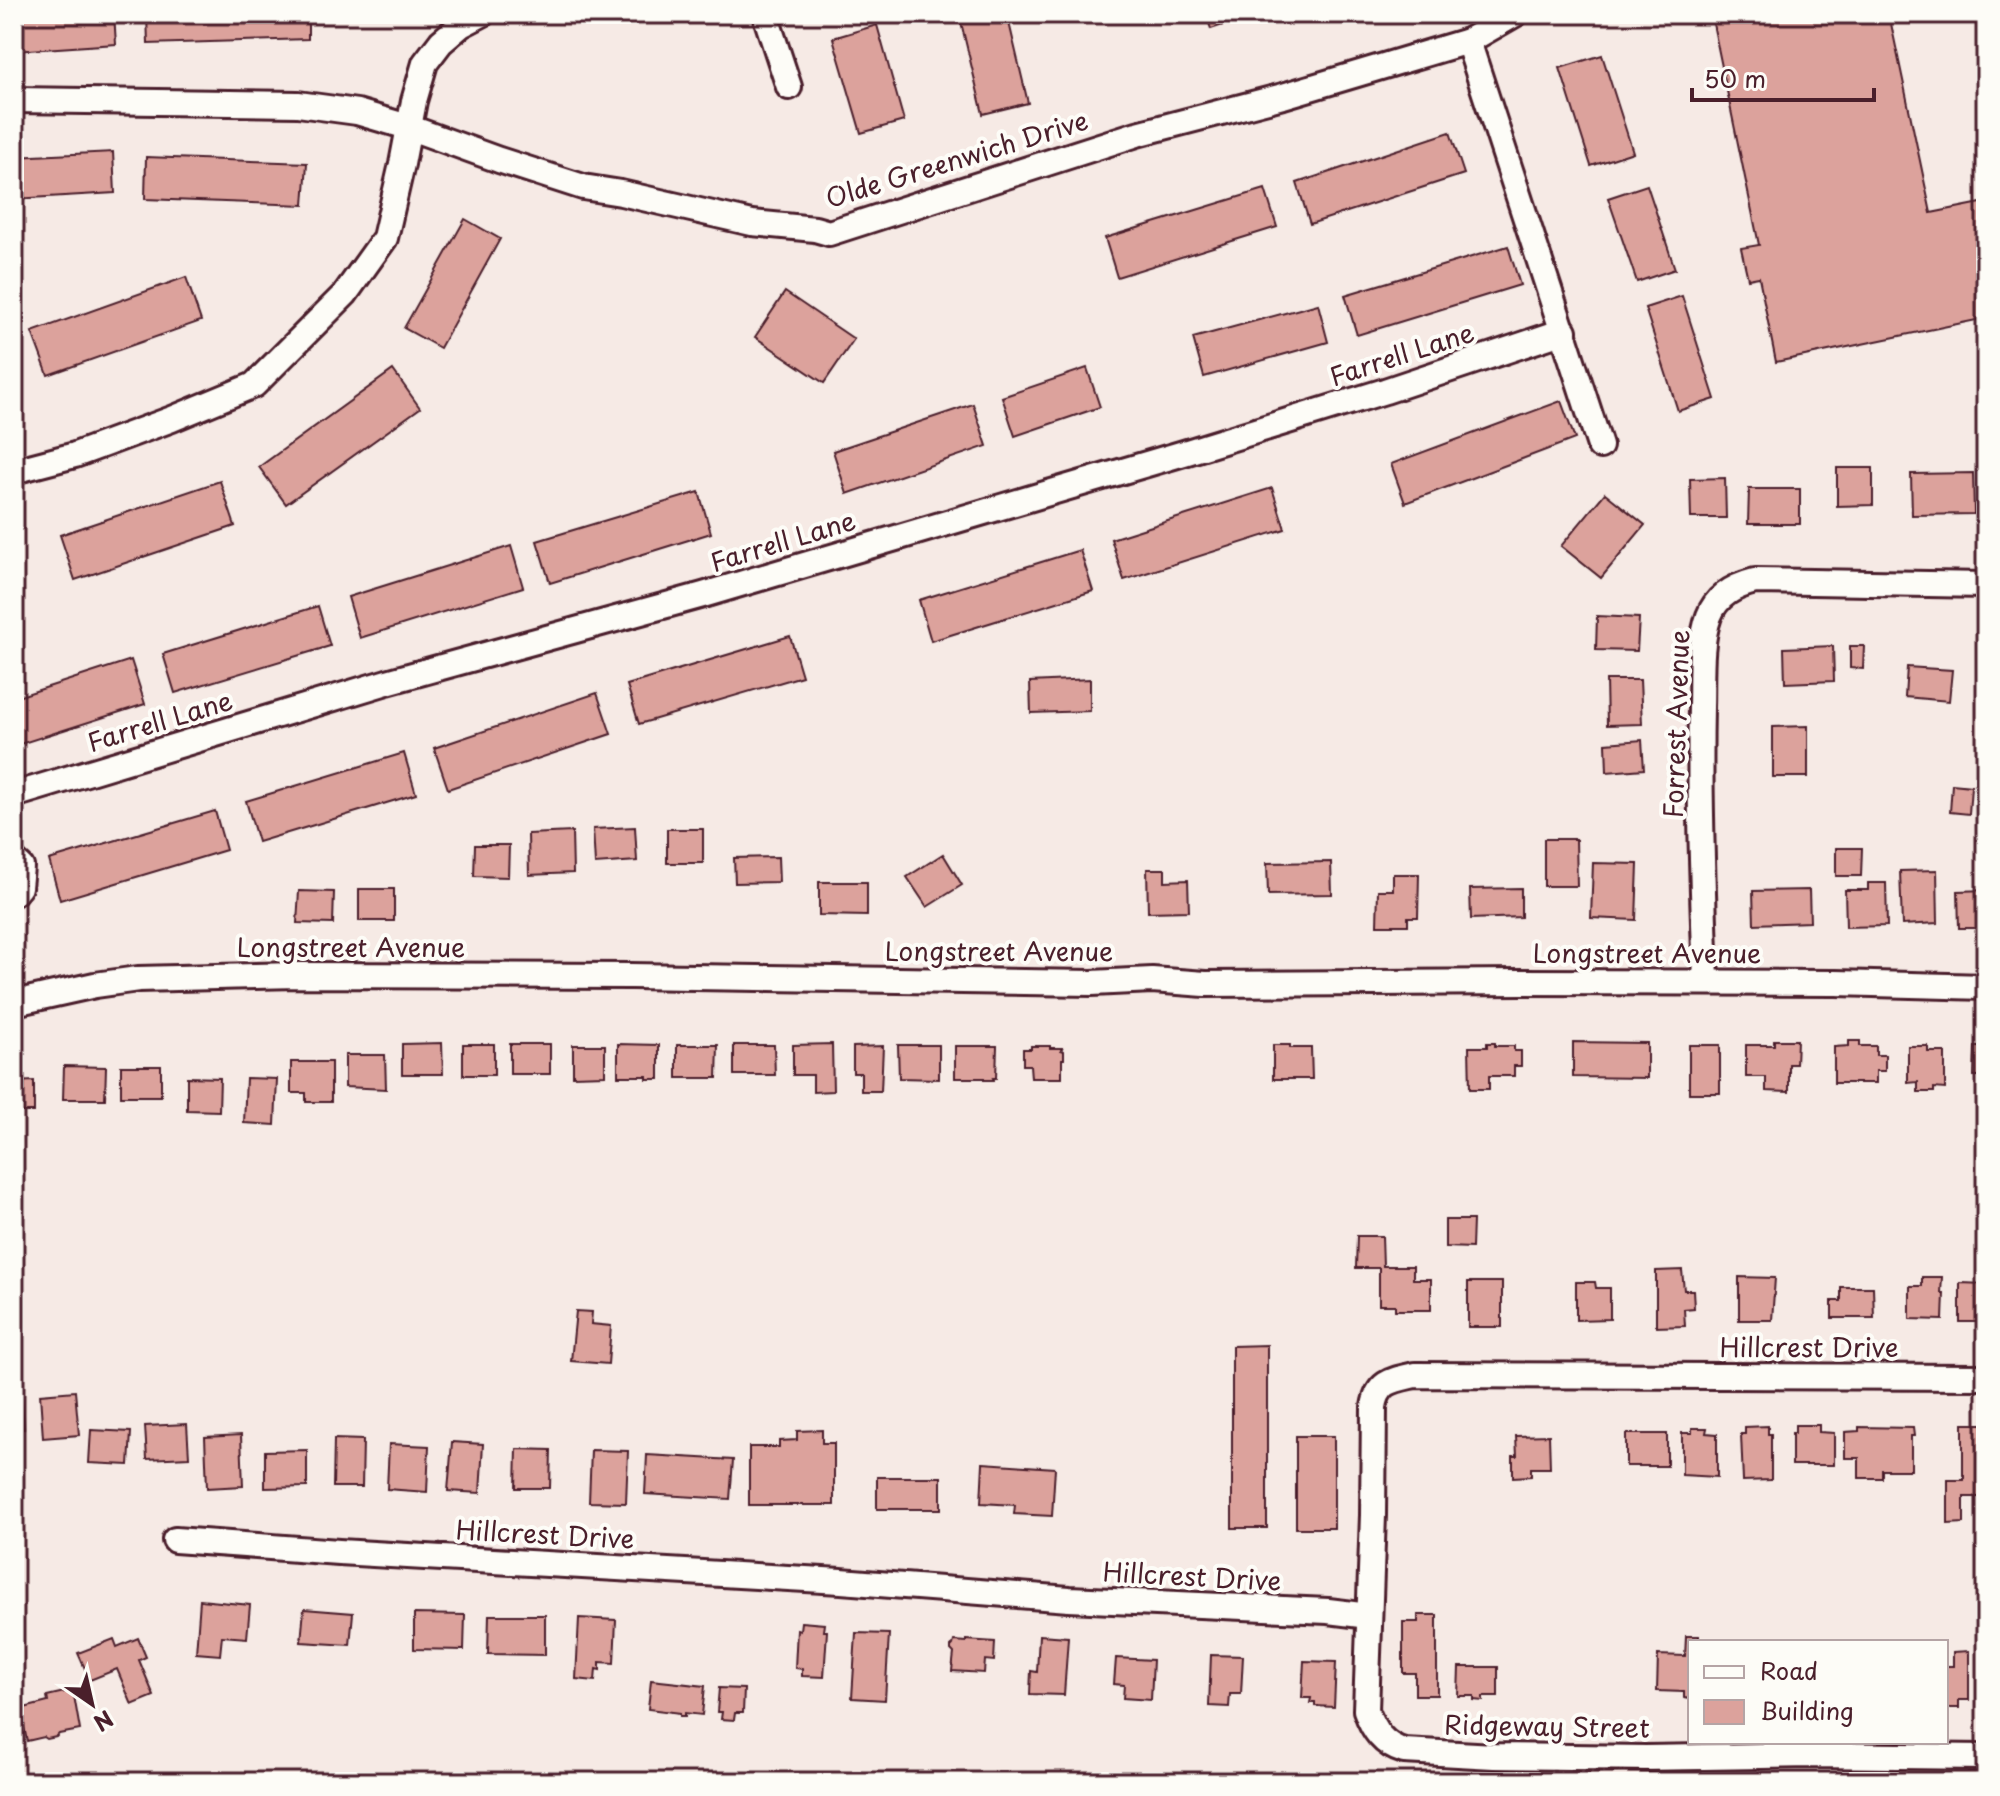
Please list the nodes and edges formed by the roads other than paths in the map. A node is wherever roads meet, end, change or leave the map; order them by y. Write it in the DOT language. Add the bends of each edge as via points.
graph roads {
  1 [pos="482,14"];
  2 [pos="765,14"];
  3 [pos="1515,14"];
  4 [pos="1468,41"];
  5 [pos="789,87"];
  6 [pos="14,100"];
  7 [pos="408,127"];
  8 [pos="1564,331"];
  9 [pos="1600,446"];
  10 [pos="14,471"];
  11 [pos="1986,585"];
  12 [pos="14,795"];
  13 [pos="14,861"];
  14 [pos="14,893"];
  15 [pos="1706,982"];
  16 [pos="1986,987"];
  17 [pos="14,1003"];
  18 [pos="1986,1377"];
  19 [pos="175,1540"];
  20 [pos="1369,1616"];
  21 [pos="1986,1757"];
  22 [pos="1647,1770"];
  1 -- 7 [label="street" via="441,42 425,63"];
  2 -- 5 [label="street"];
  3 -- 4 [label="street, Olde Greenwich Drive"];
  4 -- 7 [label="street, Olde Greenwich Drive" via="1137,134 829,233 752,223 583,187"];
  4 -- 8 [label="street"];
  6 -- 7 [label="street, Olde Greenwich Drive" via="298,104 357,112"];
  7 -- 10 [label="street" via="385,238 345,294 254,385 89,450"];
  8 -- 9 [label="street"];
  8 -- 12 [label="street, Farrell Lane" via="1184,453"];
  11 -- 15 [label="street, Forrest Avenue" via="1755,581 1726,592 1714,605 1703,649 1700,770"];
  13 -- 14 [label="street" via="21,867"];
  15 -- 16 [label="street, Longstreet Avenue"];
  15 -- 17 [label="street, Longstreet Avenue" via="1205,984 297,975 138,979"];
  18 -- 20 [label="street, Hillcrest Drive" via="1415,1375 1389,1381 1374,1407"];
  19 -- 20 [label="street, Hillcrest Drive"];
  20 -- 22 [label="street, Ridgeway Street" via="1366,1710 1383,1740 1397,1749"];
  21 -- 22 [label="street, Ridgeway Street" via="1811,1755"];
}
